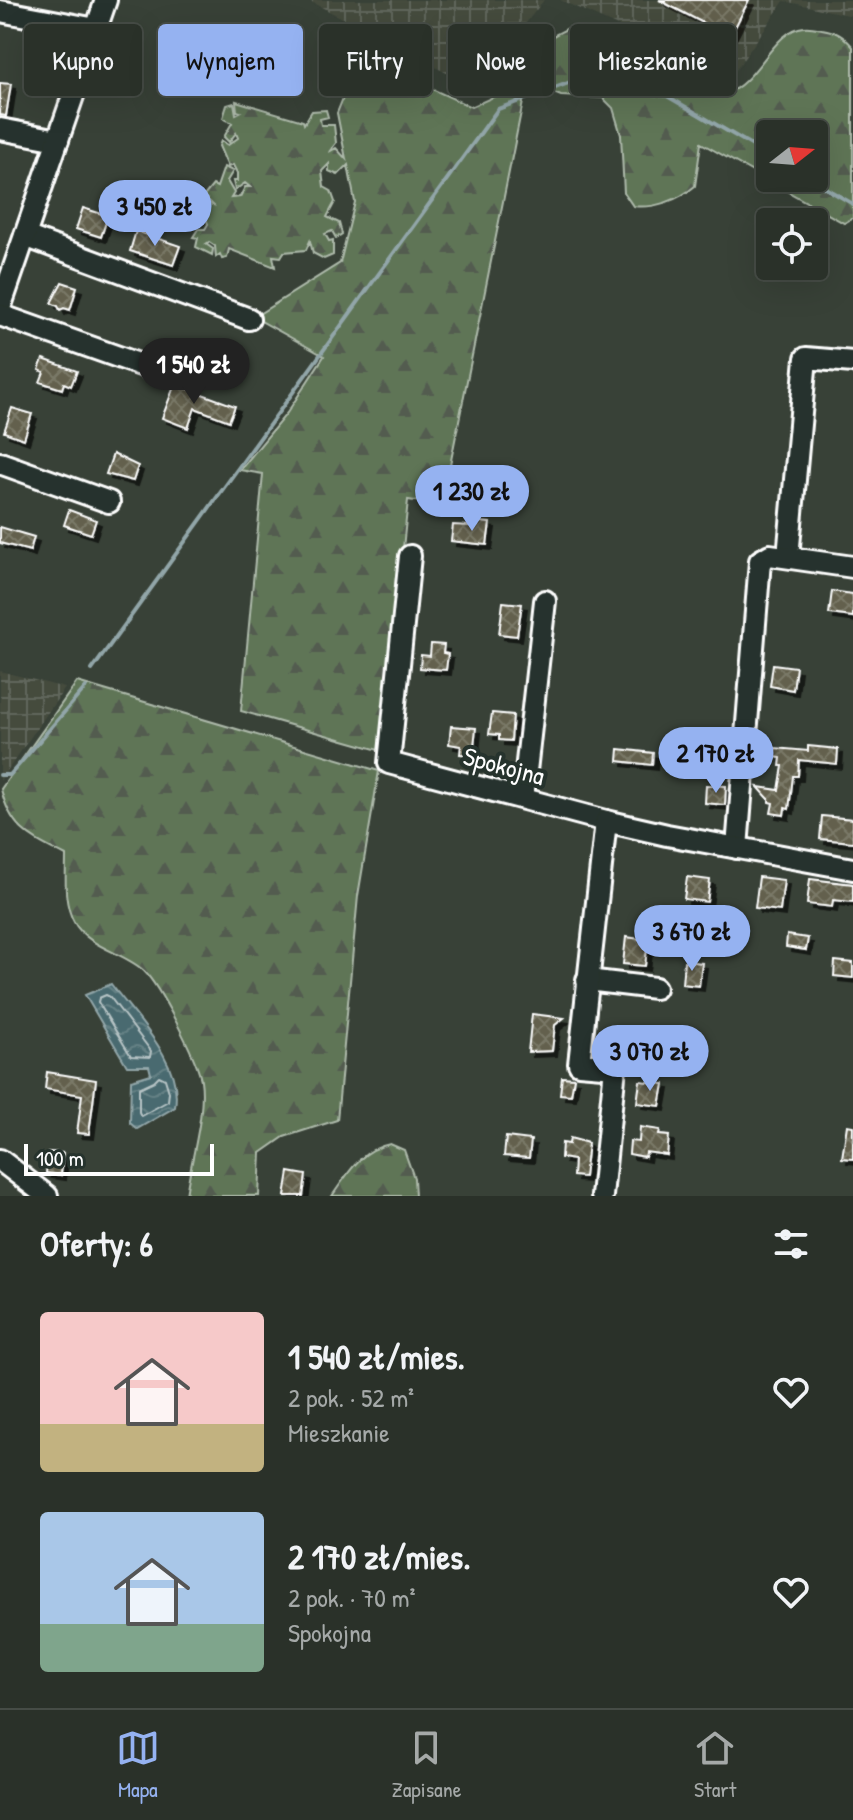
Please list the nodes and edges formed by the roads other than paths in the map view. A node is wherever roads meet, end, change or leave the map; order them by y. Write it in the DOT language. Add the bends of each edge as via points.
graph roads {
  1 [pos="106,0"];
  2 [pos="0,11"];
  3 [pos="69,24"];
  4 [pos="98,24"];
  5 [pos="73,96"];
  6 [pos="0,129"];
  7 [pos="58,140"];
  8 [pos="25,236"];
  9 [pos="0,308"];
  10 [pos="0,315"];
  11 [pos="249,319"];
  12 [pos="853,362"];
  13 [pos="155,370"];
  14 [pos="0,463"];
  15 [pos="109,502"];
  16 [pos="410,556"];
  17 [pos="788,557"];
  18 [pos="853,567"];
  19 [pos="545,601"];
  20 [pos="523,798"];
  21 [pos="606,821"];
  22 [pos="737,848"];
  23 [pos="853,869"];
  24 [pos="587,980"];
  25 [pos="655,988"];
  26 [pos="0,1160"];
  27 [pos="47,1196"];
  28 [pos="602,1196"];
  1 -- 4 [label="street"];
  2 -- 3 [label="street"];
  5 -- 7 [label="street"];
  6 -- 7 [label="street"];
  7 -- 8 [label="street"];
  8 -- 9 [label="street"];
  8 -- 11 [label="street"];
  10 -- 13 [label="street"];
  12 -- 17 [label="street" via="806,358"];
  14 -- 15 [label="street"];
  16 -- 20 [label="street, Spokojna" via="389,763"];
  17 -- 18 [label="street"];
  17 -- 22 [label="street" via="770,555 760,561"];
  19 -- 20 [label="street"];
  20 -- 21 [label="street, Spokojna"];
  21 -- 22 [label="street, Spokojna"];
  21 -- 24 [label="street"];
  22 -- 23 [label="street, Spokojna"];
  24 -- 25 [label="street"];
  24 -- 28 [label="street" via="579,1064 615,1067"];
  26 -- 27 [label="street"];
}
